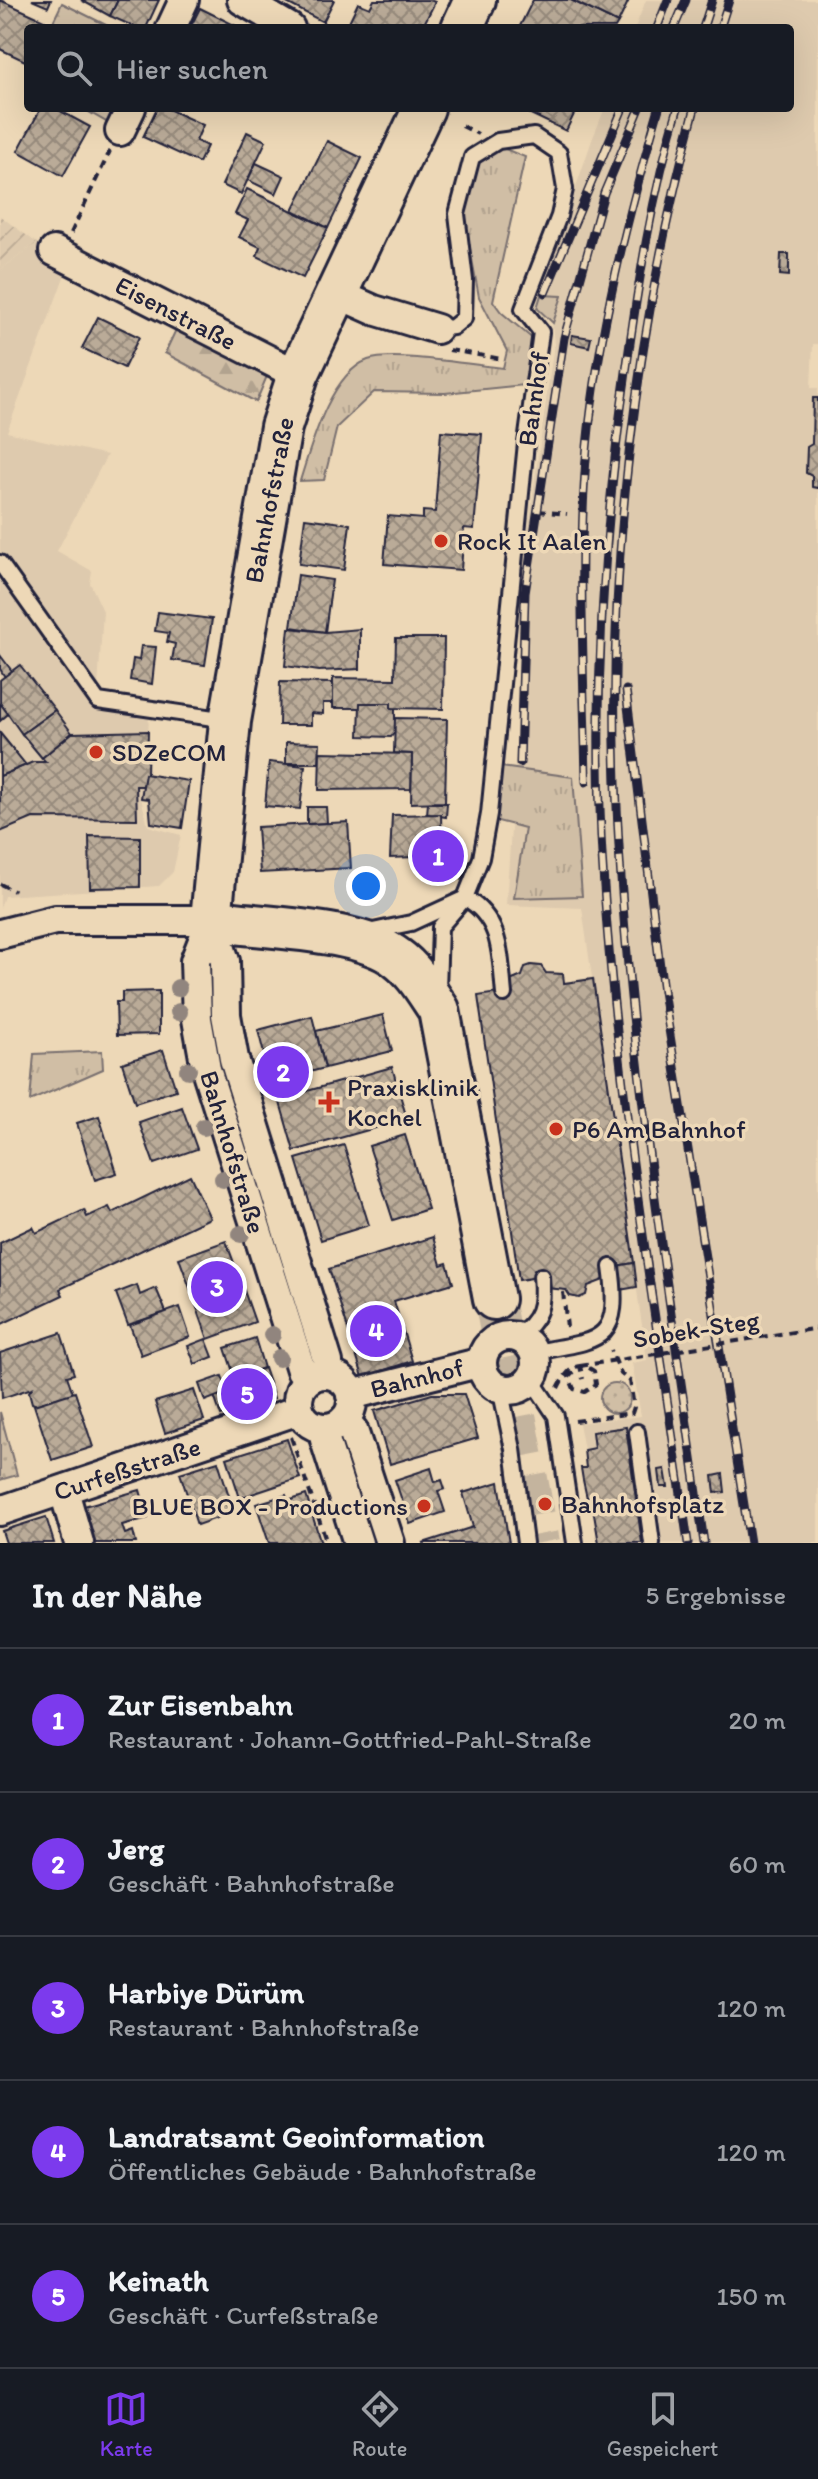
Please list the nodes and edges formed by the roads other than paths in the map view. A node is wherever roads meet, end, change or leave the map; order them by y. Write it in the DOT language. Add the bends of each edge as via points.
graph roads {
  1 [pos="184,0"];
  2 [pos="242,0"];
  3 [pos="475,0"];
  4 [pos="173,24"];
  5 [pos="283,24"];
  6 [pos="464,24"];
  7 [pos="422,112"];
  8 [pos="57,252"];
  9 [pos="336,293"];
  10 [pos="437,329"];
  11 [pos="298,375"];
  12 [pos="0,563"];
  13 [pos="230,721"];
  14 [pos="465,898"];
  15 [pos="211,920"];
  16 [pos="0,934"];
  17 [pos="344,937"];
  18 [pos="504,994"];
  19 [pos="439,1010"];
  20 [pos="611,1267"];
  21 [pos="541,1276"];
  22 [pos="494,1299"];
  23 [pos="527,1356"];
  24 [pos="482,1362"];
  25 [pos="318,1376"];
  26 [pos="500,1388"];
  27 [pos="291,1413"];
  28 [pos="340,1414"];
  29 [pos="637,1432"];
  30 [pos="64,1491"];
  31 [pos="0,1511"];
  32 [pos="79,1543"];
  33 [pos="358,1543"];
  34 [pos="390,1543"];
  35 [pos="525,1543"];
  36 [pos="575,1543"];
  37 [pos="652,1543"];
  1 -- 4 [label="street"];
  2 -- 5 [label="street"];
  3 -- 6 [label="main road"];
  7 -- 9 [label="main road, Bahnhofstraße"];
  8 -- 11 [label="street, Eisenstraße"];
  9 -- 10 [label="street"];
  9 -- 11 [label="main road, Bahnhofstraße"];
  10 -- 14 [label="lane, Bahnhof" via="453,327 464,318 457,214 472,157 498,141 534,136 559,153 565,189 523,309 541,332 489,814 481,858"];
  11 -- 13 [label="main road, Bahnhofstraße" via="270,478"];
  12 -- 13 [label="lane" via="98,701"];
  13 -- 15 [label="main road, Bahnhofstraße"];
  14 -- 17 [label="lane" via="411,923"];
  14 -- 18 [label="lane" via="491,919 500,944"];
  14 -- 19 [label="lane, Bahnhof" via="440,927"];
  15 -- 16 [label="street" via="55,920"];
  15 -- 17 [label="main road"];
  15 -- 25 [label="street, Bahnhofstraße" via="195,961 206,1069 301,1370"];
  17 -- 19 [label="main road" via="394,955"];
  19 -- 22 [label="main road"];
  20 -- 23 [label="lane" via="614,1317 604,1333 589,1342"];
  21 -- 23 [label="lane" via="542,1311 530,1327"];
  23 -- 24 [label="street, Bahnhof" via="493,1341"];
  23 -- 26 [label="street, Bahnhof" via="520,1388"];
  23 -- 36 [label="lane" via="557,1423"];
  24 -- 26 [label="street, Bahnhof" via="487,1378"];
  24 -- 28 [label="street, Bahnhof"];
  25 -- 27 [label="street"];
  25 -- 28 [label="street, Bahnhofstraße" via="343,1380"];
  26 -- 35 [label="lane, Bahnhof"];
  27 -- 28 [label="street, Bahnhofstraße" via="309,1423"];
  27 -- 30 [label="street, Curfeßstraße"];
  28 -- 33 [label="street" via="325,1440"];
  28 -- 34 [label="street, Bahnhofstraße" via="353,1430"];
  29 -- 37 [label="lane"];
  30 -- 31 [label="street, Curfeßstraße"];
  30 -- 32 [label="street"];
}
